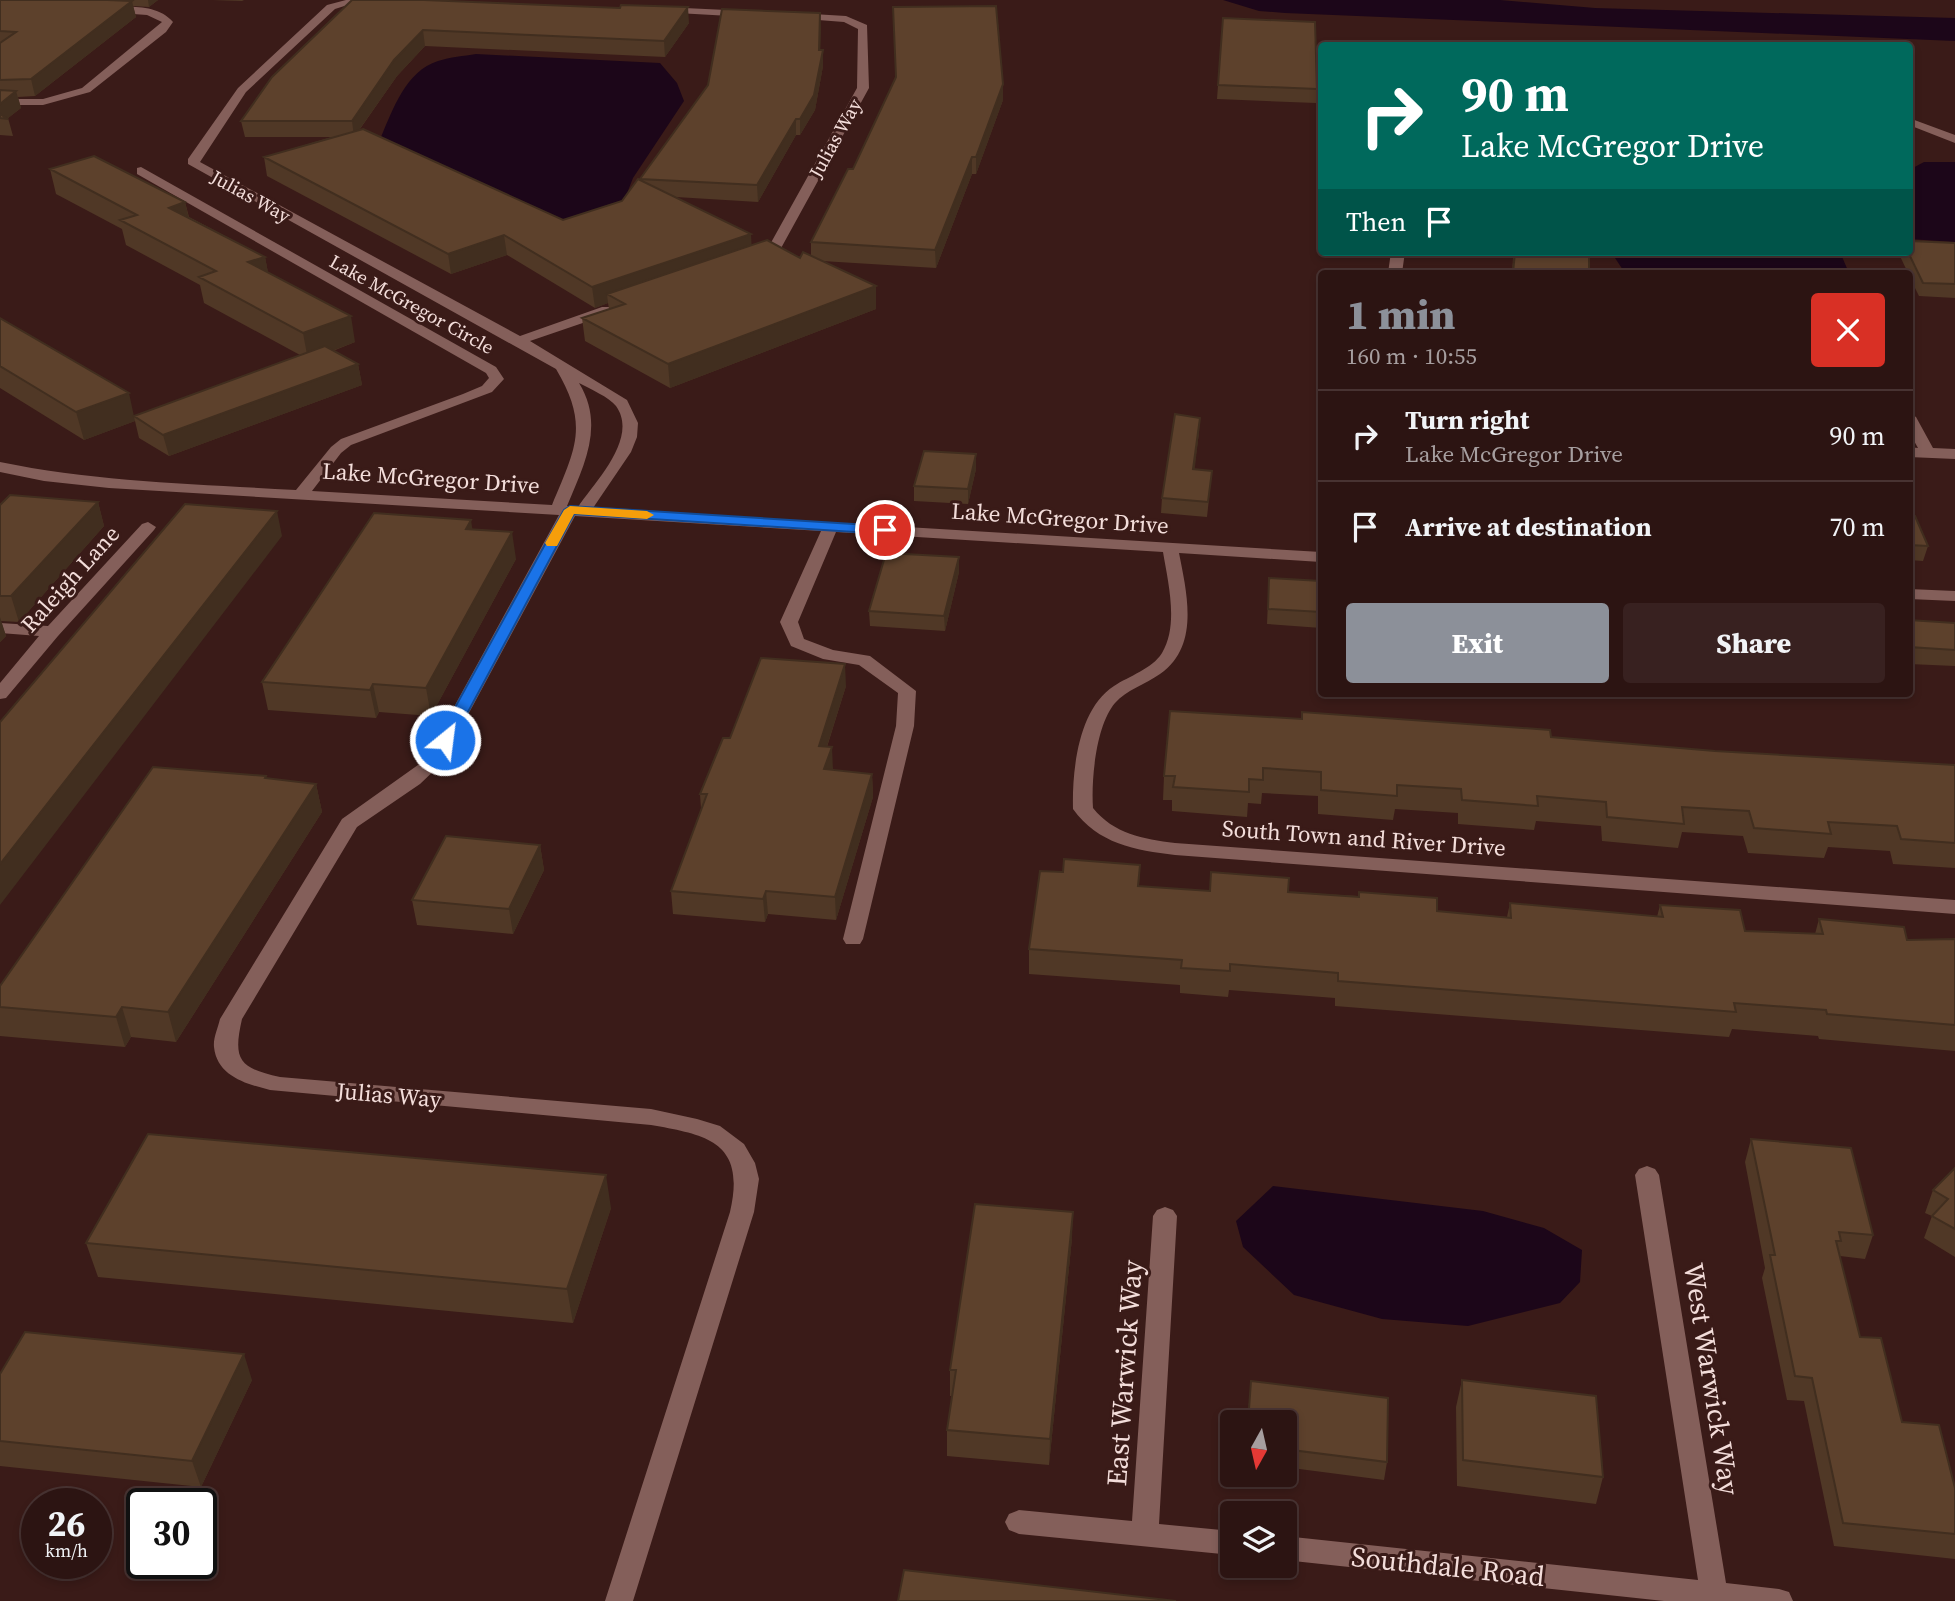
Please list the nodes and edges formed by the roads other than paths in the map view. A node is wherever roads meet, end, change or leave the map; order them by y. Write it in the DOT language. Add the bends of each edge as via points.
graph roads {
  1 [pos="358,0"];
  2 [pos="103,9"];
  3 [pos="653,10"];
  4 [pos="0,102"];
  5 [pos="1913,123"];
  6 [pos="1955,139"];
  7 [pos="141,171"];
  8 [pos="740,265"];
  9 [pos="623,305"];
  10 [pos="518,341"];
  11 [pos="562,367"];
  12 [pos="1913,425"];
  13 [pos="1913,452"];
  14 [pos="1928,453"];
  15 [pos="1955,454"];
  16 [pos="0,467"];
  17 [pos="18,471"];
  18 [pos="0,484"];
  19 [pos="302,493"];
  20 [pos="570,510"];
  21 [pos="831,526"];
  22 [pos="148,527"];
  23 [pos="1170,548"];
  24 [pos="1318,557"];
  25 [pos="1913,594"];
  26 [pos="1955,596"];
  27 [pos="0,628"];
  28 [pos="52,632"];
  29 [pos="0,694"];
  30 [pos="1955,907"];
  31 [pos="853,939"];
  32 [pos="1647,1175"];
  33 [pos="1165,1216"];
  34 [pos="1019,1522"];
  35 [pos="1145,1534"];
  36 [pos="1220,1542"];
  37 [pos="1297,1549"];
  38 [pos="1714,1594"];
  39 [pos="619,1601"];
  40 [pos="1779,1601"];
  1 -- 10 [label="street, Julias Way" via="331,7 242,90 194,164"];
  2 -- 4 [label="street" via="148,12 167,22 90,88 43,102"];
  3 -- 8 [label="street, Julias Way" via="846,19 863,27 863,88 773,250"];
  5 -- 6 [label="street"];
  7 -- 19 [label="street, Lake McGregor Circle" via="491,370 497,379 468,397 346,442"];
  9 -- 10 [label="street"];
  10 -- 11 [label="street, Julias Way"];
  11 -- 20 [label="street, Julias Way" via="582,407 586,435"];
  11 -- 20 [label="street, Julias Way" via="622,403 631,423 623,452"];
  12 -- 14 [label="street"];
  13 -- 14 [label="street"];
  14 -- 15 [label="street"];
  16 -- 17 [label="street, Lake McGregor Drive"];
  17 -- 18 [label="street"];
  17 -- 19 [label="street, Lake McGregor Drive" via="109,483"];
  19 -- 20 [label="street, Lake McGregor Drive"];
  20 -- 21 [label="street, Lake McGregor Drive"];
  20 -- 39 [label="street, Julias Way" via="433,763 418,778 365,807 349,823 231,1019 225,1047 234,1067 254,1079 289,1086 650,1117 698,1126 728,1139 743,1160 747,1181 742,1212"];
  21 -- 23 [label="street, Lake McGregor Drive"];
  21 -- 31 [label="street" via="789,622 797,642 829,655 864,660 907,691 905,726"];
  22 -- 28 [label="street, Raleigh Lane"];
  23 -- 24 [label="street, Lake McGregor Drive"];
  23 -- 30 [label="street, South Town and River Drive" via="1177,592 1175,644 1153,672 1126,685 1101,706 1084,785 1083,809 1103,831 1120,839 1175,849"];
  25 -- 26 [label="street"];
  27 -- 28 [label="street"];
  28 -- 29 [label="street, Raleigh Lane"];
  32 -- 38 [label="street, West Warwick Way"];
  33 -- 35 [label="street, East Warwick Way"];
  34 -- 35 [label="street"];
  35 -- 36 [label="street"];
  37 -- 38 [label="street, Southdale Road"];
  38 -- 40 [label="street, Southdale Road"];
}
